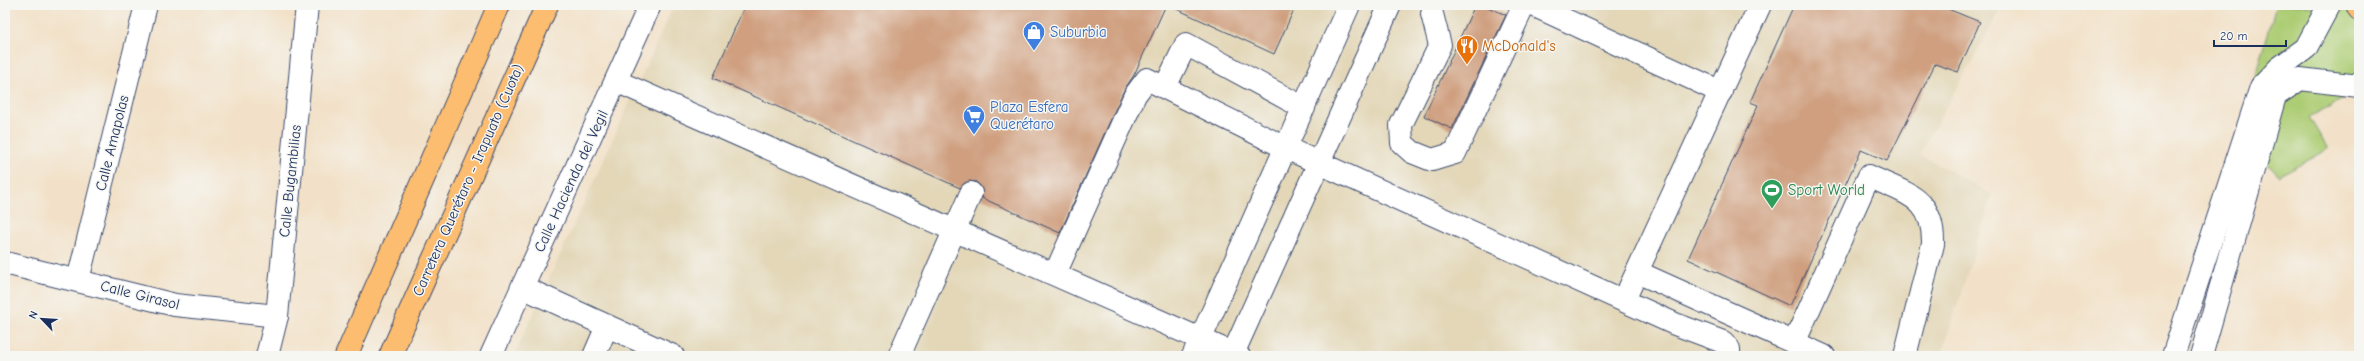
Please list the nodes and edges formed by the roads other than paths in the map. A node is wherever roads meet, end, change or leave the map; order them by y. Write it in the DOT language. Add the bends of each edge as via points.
graph roads {
  1 [pos="146,5"];
  2 [pos="307,5"];
  3 [pos="499,5"];
  4 [pos="546,5"];
  5 [pos="650,5"];
  6 [pos="1349,5"];
  7 [pos="1390,5"];
  8 [pos="1524,5"];
  9 [pos="1533,5"];
  10 [pos="1760,5"];
  11 [pos="2330,5"];
  12 [pos="2357,5"];
  13 [pos="2359,9"];
  14 [pos="1432,14"];
  15 [pos="616,81"];
  16 [pos="2359,86"];
  17 [pos="1165,87"];
  18 [pos="1722,92"];
  19 [pos="1304,108"];
  20 [pos="1286,148"];
  21 [pos="1319,163"];
  22 [pos="971,193"];
  23 [pos="2216,225"];
  24 [pos="954,229"];
  25 [pos="2236,232"];
  26 [pos="5,263"];
  27 [pos="1637,272"];
  28 [pos="1055,274"];
  29 [pos="78,280"];
  30 [pos="522,287"];
  31 [pos="1624,300"];
  32 [pos="277,316"];
  33 [pos="607,326"];
  34 [pos="1197,347"];
  35 [pos="1800,349"];
  36 [pos="670,355"];
  37 [pos="1235,355"];
  38 [pos="267,356"];
  39 [pos="346,356"];
  40 [pos="390,356"];
  41 [pos="491,356"];
  42 [pos="594,356"];
  43 [pos="899,356"];
  44 [pos="1729,356"];
  45 [pos="1824,356"];
  46 [pos="1905,356"];
  47 [pos="2173,356"];
  48 [pos="2201,356"];
  1 -- 29 [label="street, Calle Amapolas"];
  2 -- 32 [label="street, Calle Bugambilias"];
  3 -- 39 [label="highway"];
  4 -- 40 [label="highway, Carretera Querétaro - Irapuato (Cuota)"];
  5 -- 15 [label="street, Calle Hacienda del Vegil"];
  6 -- 19 [label="street"];
  7 -- 21 [label="street"];
  8 -- 14 [label="street" via="1455,153 1432,160 1412,152 1402,143 1401,125 1440,45"];
  9 -- 18 [label="street"];
  10 -- 18 [label="street"];
  11 -- 23 [label="street" via="2306,48 2278,68 2261,87"];
  12 -- 13 [label="highway"];
  15 -- 24 [label="street"];
  15 -- 30 [label="street, Calle Hacienda del Vegil"];
  16 -- 25 [label="street" via="2300,79 2275,96"];
  17 -- 19 [label="street" via="1186,44"];
  17 -- 20 [label="street"];
  17 -- 28 [label="street" via="1147,79 1135,95"];
  18 -- 27 [label="street"];
  19 -- 20 [label="street"];
  20 -- 21 [label="street"];
  20 -- 34 [label="street"];
  21 -- 31 [label="street"];
  21 -- 37 [label="street"];
  22 -- 24 [label="street"];
  23 -- 25 [label="street"];
  23 -- 47 [label="street"];
  24 -- 28 [label="street"];
  24 -- 43 [label="street"];
  25 -- 48 [label="street"];
  26 -- 29 [label="street, Calle Girasol"];
  27 -- 31 [label="street"];
  27 -- 35 [label="street"];
  28 -- 34 [label="street"];
  29 -- 32 [label="street, Calle Girasol" via="175,306"];
  30 -- 33 [label="street"];
  30 -- 41 [label="street, Calle Hacienda del Vegil"];
  31 -- 44 [label="street" via="1675,324 1724,342 1729,349"];
  32 -- 38 [label="street, Calle Bugambilias"];
  33 -- 36 [label="street"];
  33 -- 42 [label="street"];
  34 -- 37 [label="street"];
  35 -- 45 [label="street"];
  35 -- 46 [label="street" via="1869,176 1909,193 1928,213 1934,226 1933,244"];
}
